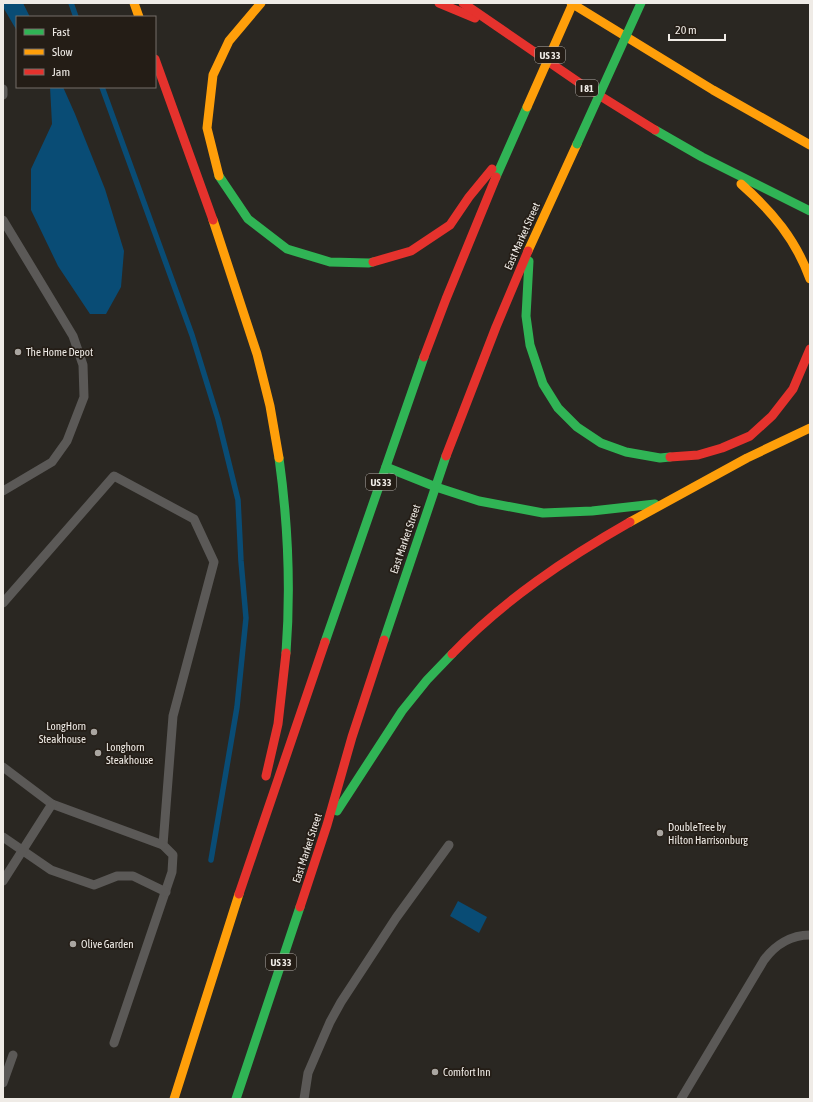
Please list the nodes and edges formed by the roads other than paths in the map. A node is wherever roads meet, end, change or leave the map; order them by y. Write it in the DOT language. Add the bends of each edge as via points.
graph roads {
  1 [pos="134,3"];
  2 [pos="261,3"];
  3 [pos="439,3"];
  4 [pos="463,3"];
  5 [pos="572,3"];
  6 [pos="641,3"];
  7 [pos="139,16"];
  8 [pos="498,28"];
  9 [pos="156,62"];
  10 [pos="3,90"];
  11 [pos="3,95"];
  12 [pos="810,145"];
  13 [pos="507,150"];
  14 [pos="717,164"];
  15 [pos="810,211"];
  16 [pos="3,220"];
  17 [pos="530,245"];
  18 [pos="810,279"];
  19 [pos="810,349"];
  20 [pos="810,428"];
  21 [pos="386,467"];
  22 [pos="436,488"];
  23 [pos="3,491"];
  24 [pos="665,503"];
  25 [pos="3,603"];
  26 [pos="3,767"];
  27 [pos="264,787"];
  28 [pos="52,804"];
  29 [pos="258,810"];
  30 [pos="327,825"];
  31 [pos="3,838"];
  32 [pos="163,845"];
  33 [pos="449,845"];
  34 [pos="22,851"];
  35 [pos="249,863"];
  36 [pos="3,881"];
  37 [pos="166,892"];
  38 [pos="810,935"];
  39 [pos="114,1043"];
  40 [pos="13,1055"];
  41 [pos="3,1083"];
  42 [pos="174,1099"];
  43 [pos="236,1099"];
  44 [pos="304,1099"];
  45 [pos="681,1099"];
  1 -- 7 [label="highway"];
  2 -- 13 [label="highway" via="229,40 213,75 207,128 220,177 248,219 286,249 330,262 369,263 411,251 450,225"];
  3 -- 8 [label="highway"];
  4 -- 8 [label="highway, I 81"];
  5 -- 12 [label="highway" via="713,90"];
  5 -- 13 [label="highway, US 33, bridge"];
  6 -- 17 [label="highway, East Market Street / US 33, bridge"];
  8 -- 14 [label="highway, I 81" via="622,110"];
  9 -- 27 [label="highway" via="247,319 279,453 288,543 288,632 280,706"];
  10 -- 11 [label="lane"];
  13 -- 21 [label="highway, US 33" via="446,299"];
  14 -- 15 [label="highway, I 81"];
  14 -- 18 [label="highway" via="756,196 776,218 790,236"];
  16 -- 23 [label="lane" via="73,336 83,365 84,397 67,441 52,462"];
  17 -- 19 [label="highway" via="526,316 530,346 543,384 558,408 601,443 626,452 660,458 698,455 750,436 772,416 793,389"];
  17 -- 22 [label="highway, East Market Street / US 33" via="496,327"];
  20 -- 24 [label="highway" via="764,449"];
  21 -- 22 [label="highway"];
  21 -- 35 [label="highway, US 33"];
  22 -- 24 [label="highway" via="479,501 542,513 592,511"];
  22 -- 30 [label="highway, East Market Street / US 33" via="352,737"];
  24 -- 30 [label="highway" via="548,572 511,599 476,630 411,700"];
  25 -- 32 [label="lane" via="114,476 194,519 214,562 173,716"];
  26 -- 28 [label="lane"];
  28 -- 32 [label="lane"];
  28 -- 34 [label="lane"];
  29 -- 35 [label="highway"];
  30 -- 43 [label="highway, East Market Street / US 33"];
  31 -- 34 [label="lane"];
  32 -- 37 [label="lane" via="173,856 172,872"];
  33 -- 44 [label="lane" via="396,918 330,1022 308,1073"];
  34 -- 36 [label="lane"];
  34 -- 37 [label="lane" via="51,870 94,885 117,876 133,876"];
  35 -- 42 [label="highway, US 33"];
  37 -- 39 [label="lane"];
  38 -- 45 [label="lane" via="785,941 768,955"];
  40 -- 41 [label="lane"];
}
